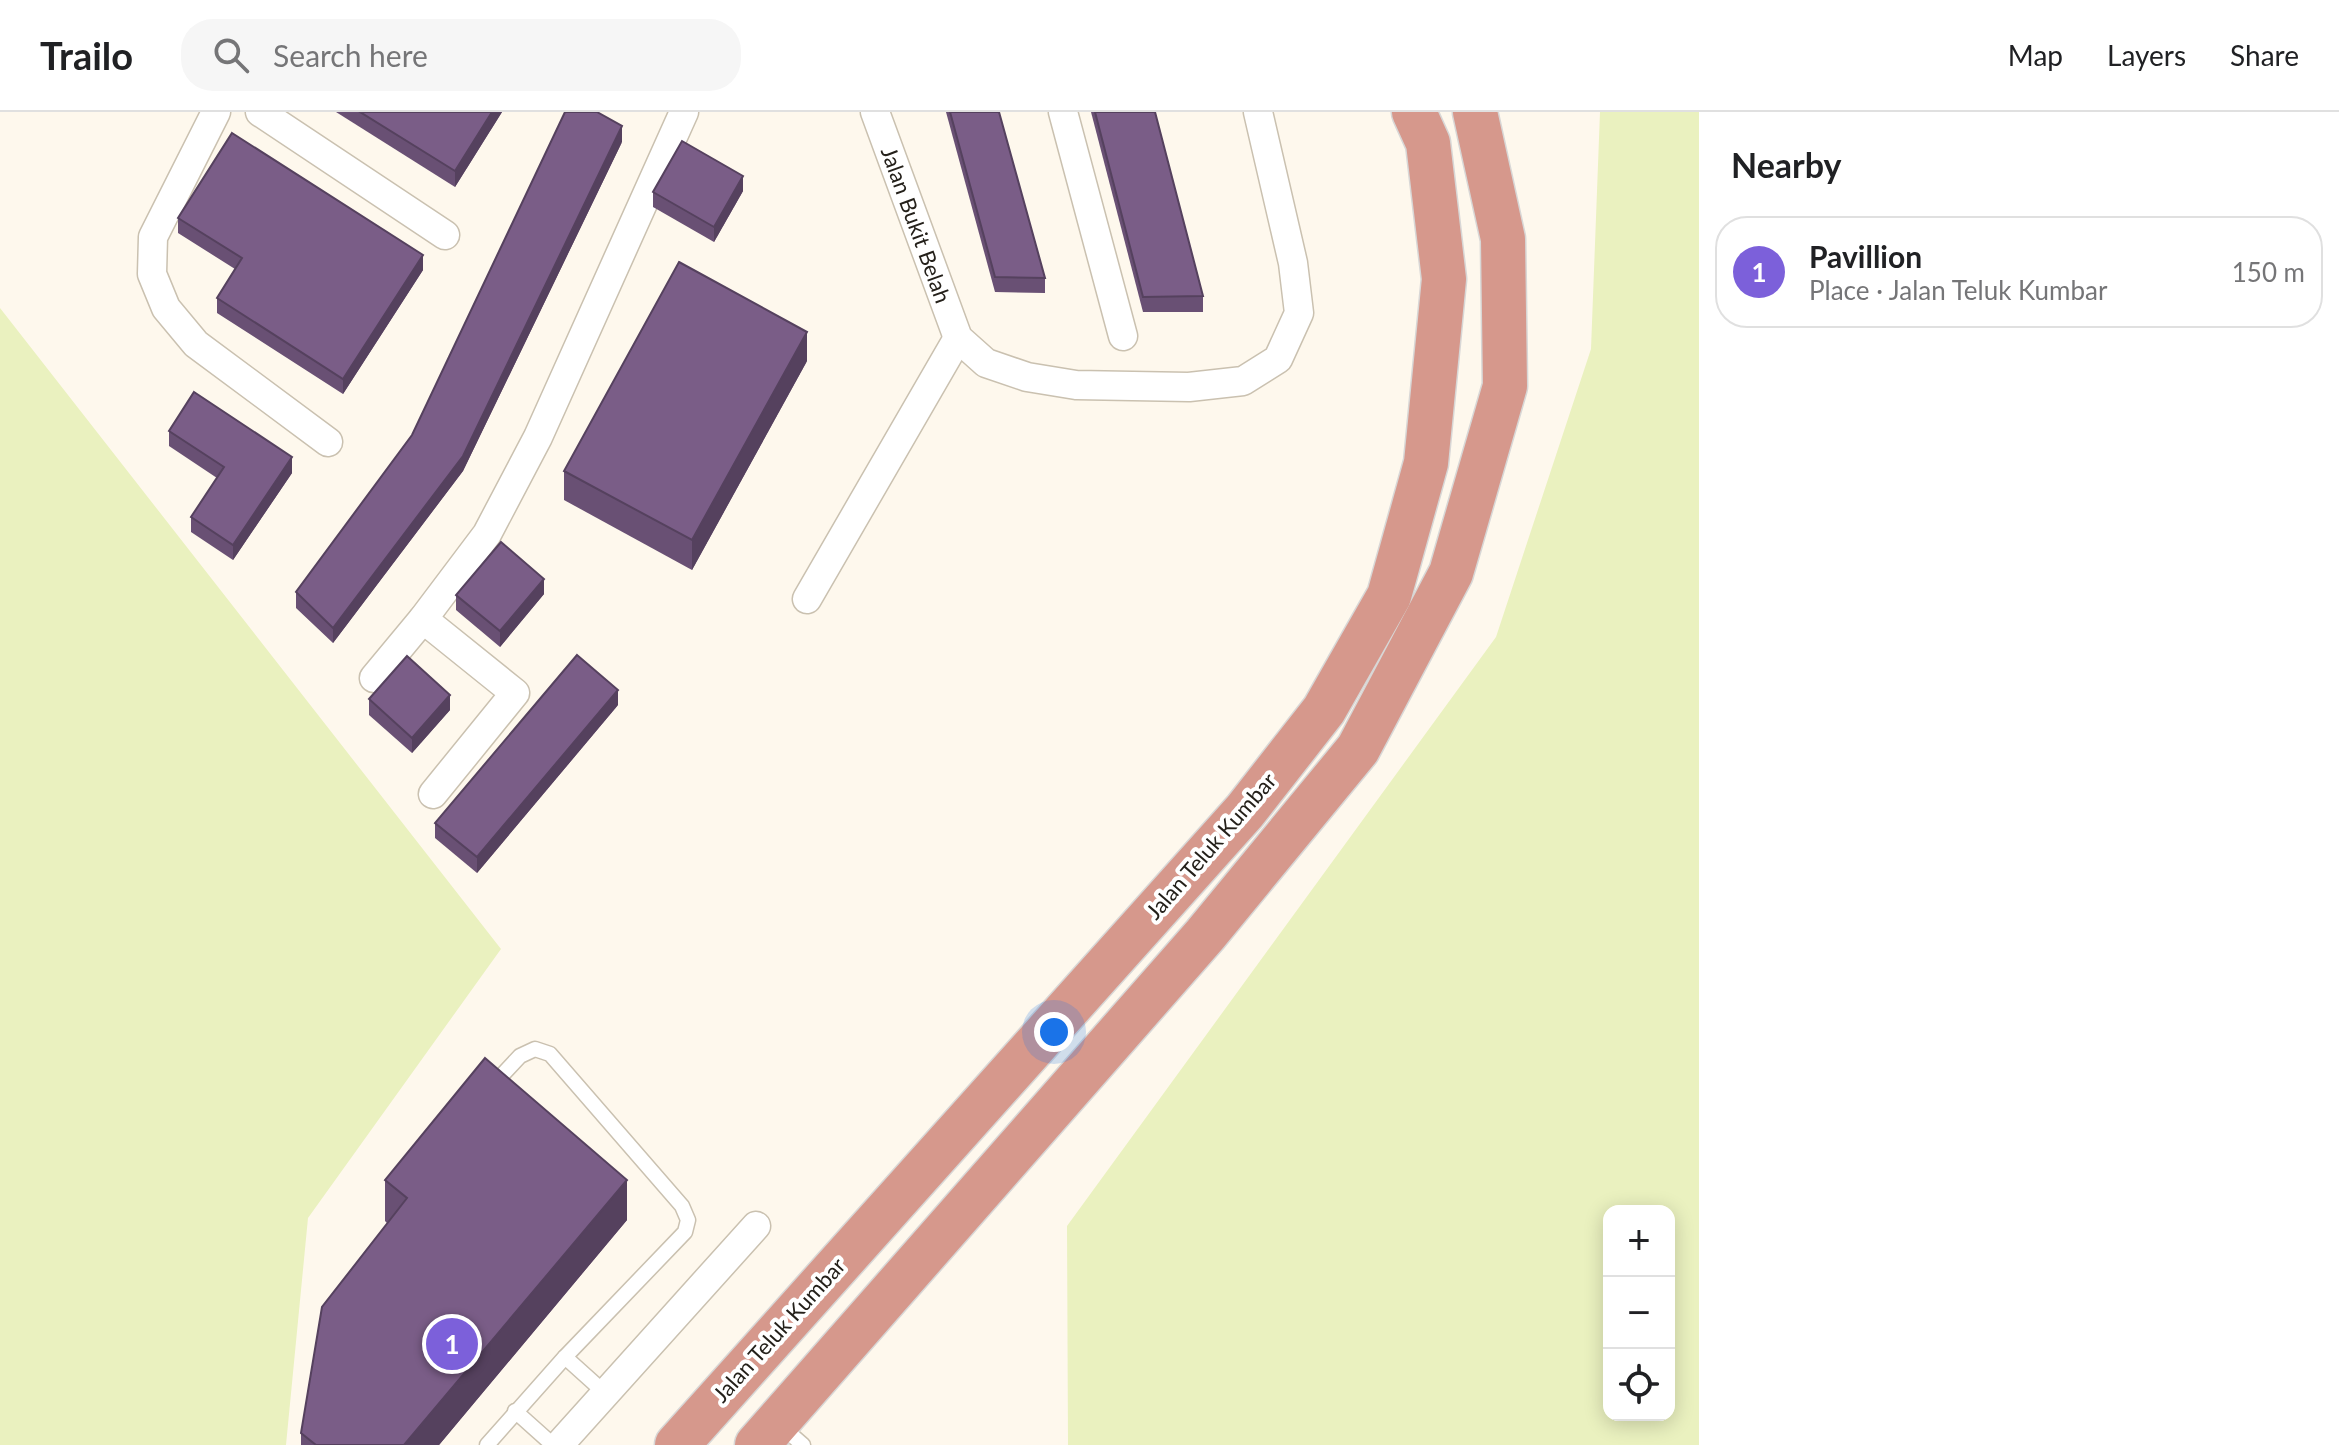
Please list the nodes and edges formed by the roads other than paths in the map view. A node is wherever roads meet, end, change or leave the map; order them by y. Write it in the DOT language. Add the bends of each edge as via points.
graph roads {
  1 [pos="216,112"];
  2 [pos="260,112"];
  3 [pos="684,112"];
  4 [pos="875,112"];
  5 [pos="1063,112"];
  6 [pos="1258,112"];
  7 [pos="1414,112"];
  8 [pos="1475,112"];
  9 [pos="445,235"];
  10 [pos="1123,336"];
  11 [pos="958,338"];
  12 [pos="328,442"];
  13 [pos="807,599"];
  14 [pos="423,619"];
  15 [pos="374,678"];
  16 [pos="433,794"];
  17 [pos="480,1100"];
  18 [pos="756,1226"];
  19 [pos="565,1357"];
  20 [pos="605,1393"];
  21 [pos="515,1411"];
  22 [pos="779,1437"];
  23 [pos="487,1445"];
  24 [pos="556,1445"];
  25 [pos="677,1445"];
  1 -- 12 [label="street" via="153,237 152,274 166,308 196,344"];
  2 -- 9 [label="street"];
  3 -- 14 [label="street" via="531,451 487,534"];
  4 -- 11 [label="street, Jalan Bukit Belah"];
  5 -- 10 [label="street"];
  6 -- 11 [label="street" via="1293,263 1299,313 1278,359 1243,381 1189,387 1076,385 986,363"];
  7 -- 25 [label="highway, Jalan Teluk Kumbar" via="1428,143 1444,279 1426,463 1389,596 1324,710 1245,811"];
  8 -- 22 [label="highway" via="1503,239 1505,386 1451,573 1358,749"];
  11 -- 13 [label="street"];
  14 -- 15 [label="street"];
  14 -- 16 [label="street" via="515,693"];
  17 -- 19 [label="lane" via="520,1056 535,1049 550,1054 682,1206 688,1220 685,1232"];
  18 -- 20 [label="street"];
  19 -- 20 [label="lane"];
  19 -- 21 [label="lane"];
  20 -- 24 [label="street"];
  21 -- 23 [label="lane"];
  21 -- 24 [label="lane"];
}
